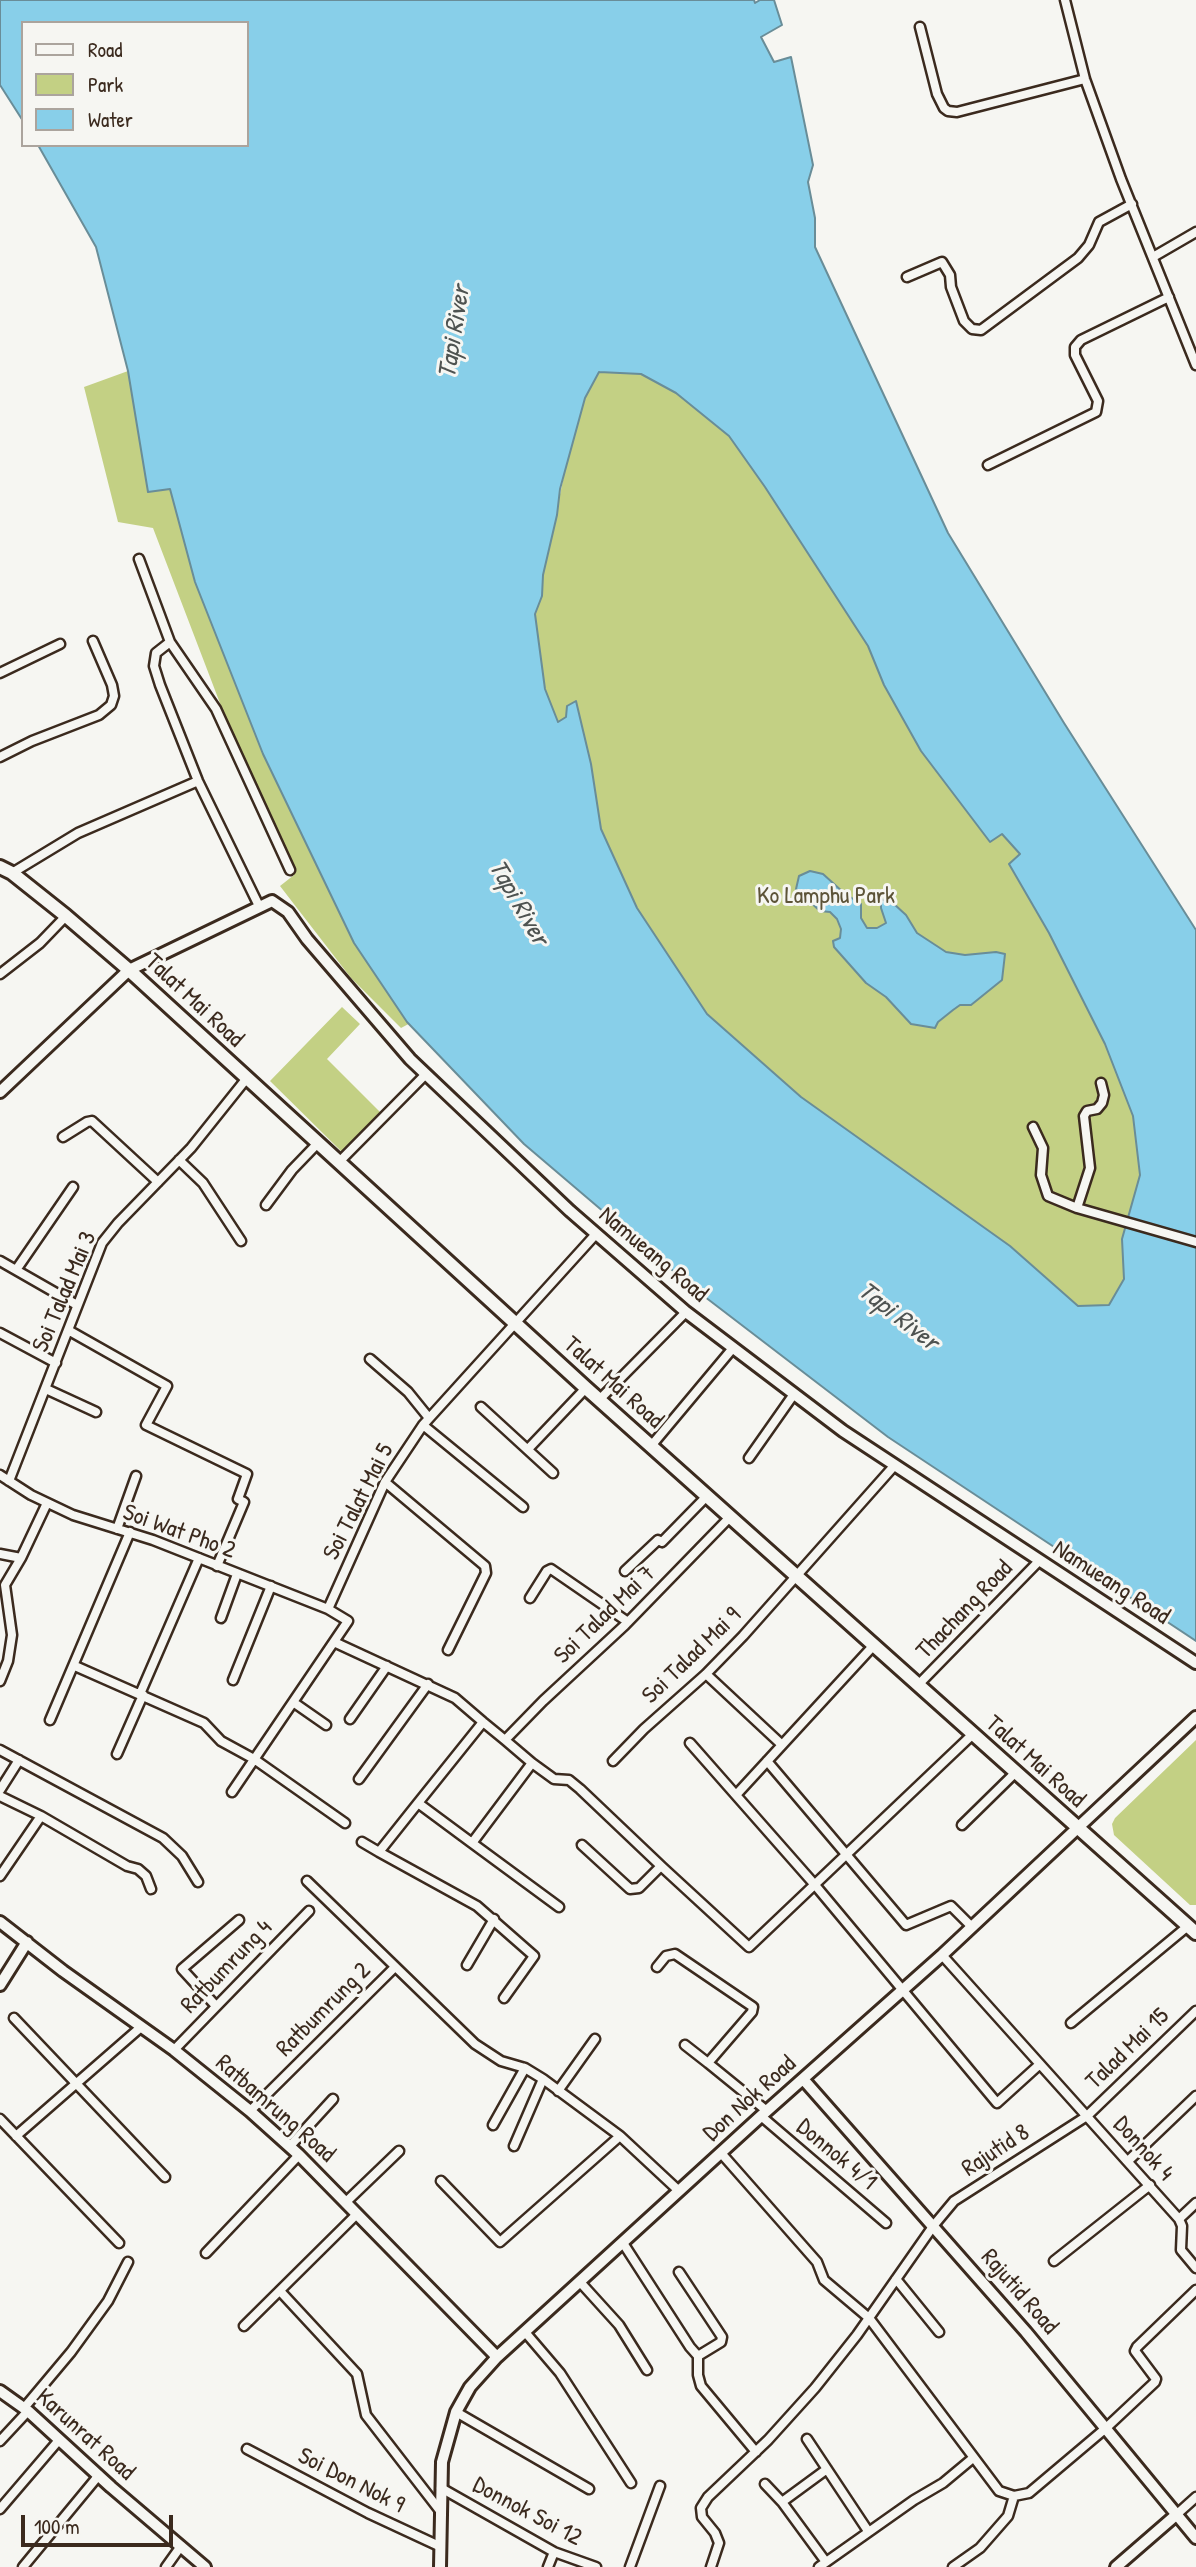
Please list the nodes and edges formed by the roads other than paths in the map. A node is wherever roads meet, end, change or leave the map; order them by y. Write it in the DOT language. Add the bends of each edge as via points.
graph roads {
  1 [pos="1065,0"];
  2 [pos="919,27"];
  3 [pos="1086,79"];
  4 [pos="1132,204"];
  5 [pos="1196,232"];
  6 [pos="1153,257"];
  7 [pos="907,277"];
  8 [pos="1170,297"];
  9 [pos="1196,365"];
  10 [pos="988,465"];
  11 [pos="139,559"];
  12 [pos="93,641"];
  13 [pos="170,642"];
  14 [pos="60,644"];
  15 [pos="0,673"];
  16 [pos="0,757"];
  17 [pos="198,781"];
  18 [pos="0,867"];
  19 [pos="289,870"];
  20 [pos="12,873"];
  21 [pos="258,906"];
  22 [pos="66,916"];
  23 [pos="129,970"];
  24 [pos="0,974"];
  25 [pos="426,1074"];
  26 [pos="247,1078"];
  27 [pos="1101,1083"];
  28 [pos="0,1092"];
  29 [pos="1033,1127"];
  30 [pos="63,1137"];
  31 [pos="318,1143"];
  32 [pos="179,1160"];
  33 [pos="339,1163"];
  34 [pos="158,1182"];
  35 [pos="74,1188"];
  36 [pos="267,1205"];
  37 [pos="1077,1208"];
  38 [pos="596,1234"];
  39 [pos="241,1241"];
  40 [pos="1196,1242"];
  41 [pos="0,1261"];
  42 [pos="16,1270"];
  43 [pos="77,1305"];
  44 [pos="686,1312"];
  45 [pos="516,1324"];
  46 [pos="68,1330"];
  47 [pos="0,1333"];
  48 [pos="733,1348"];
  49 [pos="370,1359"];
  50 [pos="56,1363"];
  51 [pos="586,1388"];
  52 [pos="46,1389"];
  53 [pos="794,1394"];
  54 [pos="599,1400"];
  55 [pos="481,1407"];
  56 [pos="96,1412"];
  57 [pos="426,1422"];
  58 [pos="651,1446"];
  59 [pos="529,1448"];
  60 [pos="748,1458"];
  61 [pos="894,1466"];
  62 [pos="553,1473"];
  63 [pos="0,1475"];
  64 [pos="136,1476"];
  65 [pos="9,1480"];
  66 [pos="386,1482"];
  67 [pos="707,1496"];
  68 [pos="47,1503"];
  69 [pos="523,1507"];
  70 [pos="730,1517"];
  71 [pos="117,1529"];
  72 [pos="130,1532"];
  73 [pos="0,1554"];
  74 [pos="21,1558"];
  75 [pos="199,1558"];
  76 [pos="1039,1561"];
  77 [pos="217,1566"];
  78 [pos="625,1571"];
  79 [pos="237,1574"];
  80 [pos="796,1576"];
  81 [pos="271,1586"];
  82 [pos="530,1598"];
  83 [pos="328,1609"];
  84 [pos="221,1618"];
  85 [pos="0,1620"];
  86 [pos="10,1621"];
  87 [pos="628,1622"];
  88 [pos="334,1642"];
  89 [pos="874,1645"];
  90 [pos="448,1650"];
  91 [pos="1196,1663"];
  92 [pos="75,1666"];
  93 [pos="387,1666"];
  94 [pos="706,1674"];
  95 [pos="233,1680"];
  96 [pos="0,1681"];
  97 [pos="428,1684"];
  98 [pos="918,1685"];
  99 [pos="141,1695"];
  100 [pos="293,1702"];
  101 [pos="1196,1717"];
  102 [pos="350,1719"];
  103 [pos="50,1720"];
  104 [pos="484,1722"];
  105 [pos="326,1725"];
  106 [pos="973,1734"];
  107 [pos="505,1740"];
  108 [pos="690,1743"];
  109 [pos="781,1744"];
  110 [pos="0,1750"];
  111 [pos="117,1754"];
  112 [pos="254,1759"];
  113 [pos="19,1760"];
  114 [pos="613,1761"];
  115 [pos="767,1761"];
  116 [pos="532,1763"];
  117 [pos="1015,1773"];
  118 [pos="359,1779"];
  119 [pos="0,1790"];
  120 [pos="232,1792"];
  121 [pos="736,1795"];
  122 [pos="0,1796"];
  123 [pos="418,1803"];
  124 [pos="41,1816"];
  125 [pos="345,1823"];
  126 [pos="962,1825"];
  127 [pos="1076,1828"];
  128 [pos="362,1842"];
  129 [pos="472,1843"];
  130 [pos="582,1845"];
  131 [pos="379,1852"];
  132 [pos="847,1853"];
  133 [pos="661,1866"];
  134 [pos="0,1876"];
  135 [pos="307,1881"];
  136 [pos="198,1882"];
  137 [pos="815,1885"];
  138 [pos="151,1889"];
  139 [pos="559,1906"];
  140 [pos="309,1910"];
  141 [pos="494,1919"];
  142 [pos="239,1920"];
  143 [pos="0,1922"];
  144 [pos="972,1927"];
  145 [pos="1193,1930"];
  146 [pos="27,1942"];
  147 [pos="942,1955"];
  148 [pos="467,1965"];
  149 [pos="395,1967"];
  150 [pos="657,1967"];
  151 [pos="0,1985"];
  152 [pos="902,1990"];
  153 [pos="504,1998"];
  154 [pos="216,2006"];
  155 [pos="1196,2011"];
  156 [pos="14,2018"];
  157 [pos="1072,2023"];
  158 [pos="141,2027"];
  159 [pos="595,2039"];
  160 [pos="685,2045"];
  161 [pos="174,2050"];
  162 [pos="708,2063"];
  163 [pos="1040,2064"];
  164 [pos="525,2068"];
  165 [pos="542,2079"];
  166 [pos="803,2079"];
  167 [pos="76,2083"];
  168 [pos="558,2091"];
  169 [pos="1196,2096"];
  170 [pos="333,2099"];
  171 [pos="250,2111"];
  172 [pos="764,2114"];
  173 [pos="1087,2116"];
  174 [pos="0,2119"];
  175 [pos="493,2125"];
  176 [pos="16,2136"];
  177 [pos="621,2137"];
  178 [pos="290,2146"];
  179 [pos="514,2146"];
  180 [pos="398,2151"];
  181 [pos="721,2153"];
  182 [pos="299,2155"];
  183 [pos="1128,2161"];
  184 [pos="165,2177"];
  185 [pos="441,2181"];
  186 [pos="1150,2185"];
  187 [pos="679,2191"];
  188 [pos="346,2202"];
  189 [pos="1196,2203"];
  190 [pos="357,2214"];
  191 [pos="1179,2218"];
  192 [pos="886,2223"];
  193 [pos="934,2225"];
  194 [pos="623,2242"];
  195 [pos="119,2243"];
  196 [pos="206,2253"];
  197 [pos="128,2262"];
  198 [pos="1054,2262"];
  199 [pos="1196,2268"];
  200 [pos="679,2272"];
  201 [pos="896,2279"];
  202 [pos="580,2282"];
  203 [pos="1196,2290"];
  204 [pos="280,2291"];
  205 [pos="869,2318"];
  206 [pos="244,2326"];
  207 [pos="525,2332"];
  208 [pos="939,2332"];
  209 [pos="698,2356"];
  210 [pos="496,2357"];
  211 [pos="647,2370"];
  212 [pos="0,2391"];
  213 [pos="26,2409"];
  214 [pos="456,2412"];
  215 [pos="1106,2428"];
  216 [pos="807,2439"];
  217 [pos="59,2440"];
  218 [pos="0,2441"];
  219 [pos="247,2449"];
  220 [pos="756,2452"];
  221 [pos="973,2458"];
  222 [pos="827,2469"];
  223 [pos="99,2475"];
  224 [pos="631,2483"];
  225 [pos="765,2484"];
  226 [pos="660,2486"];
  227 [pos="441,2488"];
  228 [pos="589,2489"];
  229 [pos="1014,2496"];
  230 [pos="1196,2497"];
  231 [pos="782,2502"];
  232 [pos="0,2509"];
  233 [pos="440,2512"];
  234 [pos="1176,2515"];
  235 [pos="868,2531"];
  236 [pos="1196,2538"];
  237 [pos="181,2546"];
  238 [pos="439,2546"];
  239 [pos="554,2552"];
  240 [pos="823,2564"];
  241 [pos="23,2567"];
  242 [pos="166,2567"];
  243 [pos="205,2567"];
  244 [pos="439,2567"];
  245 [pos="548,2567"];
  246 [pos="596,2567"];
  247 [pos="629,2567"];
  248 [pos="711,2567"];
  249 [pos="953,2567"];
  250 [pos="1116,2567"];
  1 -- 3 [label="street"];
  2 -- 3 [label="street" via="937,94 948,111"];
  3 -- 4 [label="street"];
  4 -- 6 [label="street"];
  4 -- 7 [label="street" via="1099,222 1078,258 981,330 964,321 942,262"];
  5 -- 6 [label="street"];
  6 -- 8 [label="street"];
  8 -- 9 [label="street"];
  8 -- 10 [label="street" via="1075,347 1098,401 1096,412"];
  11 -- 13 [label="street"];
  12 -- 16 [label="street" via="112,685 111,705 99,715"];
  13 -- 17 [label="street" via="156,653 155,666"];
  13 -- 19 [label="street" via="216,709"];
  14 -- 15 [label="street"];
  17 -- 20 [label="street" via="78,833"];
  17 -- 21 [label="street"];
  18 -- 20 [label="main road, Talat Mai Road"];
  20 -- 22 [label="main road, Talat Mai Road"];
  21 -- 23 [label="street"];
  21 -- 25 [label="street, Namueang Road" via="272,901 289,912 307,939"];
  22 -- 23 [label="main road, Talat Mai Road"];
  22 -- 24 [label="street"];
  23 -- 26 [label="main road, Talat Mai Road"];
  23 -- 28 [label="street"];
  25 -- 33 [label="street"];
  25 -- 38 [label="street, Namueang Road"];
  26 -- 31 [label="main road, Talat Mai Road"];
  26 -- 32 [label="street, Soi Talad Mai 3"];
  27 -- 37 [label="street" via="1102,1103 1084,1116 1090,1168"];
  29 -- 37 [label="street" via="1042,1148 1045,1191"];
  30 -- 34 [label="street" via="92,1121"];
  31 -- 33 [label="main road, Talat Mai Road"];
  31 -- 36 [label="street"];
  32 -- 34 [label="street, Soi Talad Mai 3"];
  32 -- 39 [label="street" via="203,1183"];
  33 -- 45 [label="main road, Talat Mai Road"];
  34 -- 43 [label="street, Soi Talad Mai 3" via="102,1243"];
  35 -- 42 [label="street"];
  37 -- 40 [label="street"];
  38 -- 44 [label="street, Namueang Road"];
  38 -- 45 [label="street, Soi Talat Mai 5"];
  41 -- 42 [label="street"];
  42 -- 43 [label="street"];
  43 -- 46 [label="street, Soi Talad Mai 3"];
  44 -- 48 [label="street, Namueang Road"];
  44 -- 54 [label="street"];
  45 -- 51 [label="main road, Talat Mai Road"];
  45 -- 57 [label="street, Soi Talat Mai 5"];
  46 -- 50 [label="street, Soi Talad Mai 3"];
  46 -- 77 [label="street" via="167,1386 146,1424 247,1474 238,1499 244,1502"];
  47 -- 50 [label="street"];
  48 -- 53 [label="street, Namueang Road"];
  48 -- 58 [label="street"];
  49 -- 57 [label="street" via="408,1392"];
  50 -- 52 [label="street, Soi Talad Mai 3"];
  51 -- 54 [label="main road, Talat Mai Road"];
  51 -- 59 [label="street"];
  52 -- 56 [label="street"];
  52 -- 65 [label="street, Soi Talad Mai 3"];
  53 -- 60 [label="street"];
  53 -- 61 [label="street, Namueang Road"];
  54 -- 58 [label="main road, Talat Mai Road"];
  55 -- 59 [label="street"];
  57 -- 66 [label="street, Soi Talat Mai 5"];
  57 -- 69 [label="street"];
  58 -- 67 [label="main road, Talat Mai Road"];
  59 -- 62 [label="street"];
  61 -- 76 [label="street, Namueang Road"];
  61 -- 80 [label="street, Soi Talad Mai 9"];
  63 -- 65 [label="street, Soi Wat Pho 2"];
  64 -- 71 [label="street"];
  65 -- 68 [label="street, Soi Wat Pho 2"];
  66 -- 83 [label="street, Soi Talat Mai 5"];
  66 -- 90 [label="street" via="485,1566 486,1573"];
  67 -- 70 [label="main road, Talat Mai Road"];
  67 -- 78 [label="street" via="662,1542 658,1540"];
  68 -- 71 [label="street, Soi Wat Pho 2"];
  68 -- 74 [label="street"];
  70 -- 80 [label="main road, Talat Mai Road"];
  70 -- 87 [label="street, Soi Talad Mai 7"];
  71 -- 72 [label="street, Soi Wat Pho 2"];
  72 -- 75 [label="street, Soi Wat Pho 2"];
  72 -- 92 [label="street"];
  73 -- 74 [label="street"];
  74 -- 86 [label="street" via="5,1585"];
  75 -- 77 [label="street, Soi Wat Pho 2"];
  75 -- 99 [label="street"];
  76 -- 91 [label="street, Namueang Road"];
  76 -- 98 [label="street, Thachang Road"];
  77 -- 79 [label="street, Soi Wat Pho 2"];
  79 -- 81 [label="street, Soi Wat Pho 2"];
  79 -- 84 [label="street"];
  80 -- 89 [label="main road, Talat Mai Road"];
  80 -- 94 [label="street, Soi Talad Mai 9"];
  81 -- 83 [label="street, Soi Wat Pho 2"];
  81 -- 95 [label="street"];
  82 -- 87 [label="street" via="551,1569"];
  83 -- 88 [label="street, Soi Wat Pho 2" via="348,1621"];
  85 -- 86 [label="street"];
  86 -- 96 [label="street" via="11,1644"];
  87 -- 107 [label="street, Soi Talad Mai 7"];
  88 -- 93 [label="street"];
  88 -- 100 [label="street"];
  89 -- 98 [label="main road, Talat Mai Road"];
  89 -- 109 [label="street"];
  92 -- 99 [label="street"];
  92 -- 103 [label="street"];
  93 -- 97 [label="street"];
  93 -- 102 [label="street"];
  94 -- 109 [label="street"];
  94 -- 114 [label="street, Soi Talad Mai 9"];
  97 -- 104 [label="street" via="455,1698"];
  97 -- 118 [label="street"];
  98 -- 106 [label="main road, Talat Mai Road"];
  99 -- 111 [label="street"];
  99 -- 112 [label="street" via="204,1723 222,1741"];
  100 -- 105 [label="street"];
  100 -- 112 [label="street"];
  101 -- 127 [label="street, Don Nok Road"];
  104 -- 107 [label="street"];
  104 -- 123 [label="street"];
  106 -- 117 [label="main road, Talat Mai Road"];
  106 -- 132 [label="street"];
  107 -- 116 [label="street"];
  108 -- 121 [label="street"];
  109 -- 115 [label="street"];
  110 -- 113 [label="street"];
  112 -- 120 [label="street"];
  112 -- 125 [label="street"];
  113 -- 119 [label="street"];
  113 -- 136 [label="street" via="163,1838 182,1856"];
  115 -- 121 [label="street"];
  115 -- 132 [label="street"];
  116 -- 129 [label="street"];
  116 -- 133 [label="street" via="554,1779 569,1780"];
  117 -- 126 [label="street"];
  117 -- 127 [label="main road, Talat Mai Road"];
  121 -- 137 [label="street"];
  122 -- 124 [label="street"];
  123 -- 129 [label="street"];
  123 -- 131 [label="street"];
  124 -- 134 [label="street"];
  124 -- 138 [label="street" via="138,1869"];
  127 -- 144 [label="street, Don Nok Road"];
  127 -- 145 [label="main road, Talat Mai Road"];
  128 -- 131 [label="street"];
  129 -- 139 [label="street"];
  130 -- 133 [label="street" via="630,1889 639,1888"];
  131 -- 141 [label="street"];
  132 -- 137 [label="street"];
  132 -- 144 [label="street" via="906,1925 951,1906"];
  133 -- 137 [label="street" via="749,1947"];
  135 -- 149 [label="street"];
  137 -- 152 [label="street"];
  140 -- 154 [label="street, Ratbumrung 4"];
  141 -- 148 [label="street"];
  141 -- 153 [label="street" via="534,1955"];
  142 -- 154 [label="street" via="182,1969"];
  143 -- 146 [label="street, Ratbamrung Road"];
  144 -- 147 [label="street, Don Nok Road"];
  145 -- 157 [label="street"];
  146 -- 151 [label="street"];
  146 -- 158 [label="street, Ratbamrung Road"];
  147 -- 152 [label="street, Don Nok Road"];
  147 -- 163 [label="street, Donnok 4"];
  149 -- 164 [label="street" via="475,2044 500,2061"];
  149 -- 171 [label="street, Ratbumrung 2"];
  150 -- 162 [label="street" via="666,1956 675,1954 753,2007"];
  152 -- 163 [label="street" via="997,2103"];
  152 -- 166 [label="street, Don Nok Road"];
  154 -- 161 [label="street, Ratbumrung 4"];
  155 -- 173 [label="street, Talad Mai 15"];
  156 -- 167 [label="street"];
  158 -- 161 [label="street, Ratbamrung Road"];
  158 -- 167 [label="street"];
  159 -- 168 [label="street"];
  160 -- 162 [label="street, Donnok 4/1"];
  161 -- 171 [label="street, Ratbamrung Road"];
  162 -- 172 [label="street, Donnok 4/1"];
  163 -- 173 [label="street, Donnok 4"];
  164 -- 165 [label="street"];
  164 -- 175 [label="street"];
  165 -- 168 [label="street"];
  165 -- 179 [label="street"];
  166 -- 172 [label="street, Don Nok Road"];
  166 -- 193 [label="street, Rajutid Road"];
  167 -- 176 [label="street"];
  167 -- 184 [label="street"];
  168 -- 177 [label="street"];
  169 -- 183 [label="street"];
  170 -- 178 [label="street"];
  171 -- 178 [label="street, Ratbamrung Road"];
  172 -- 181 [label="street, Don Nok Road"];
  172 -- 192 [label="street, Donnok 4/1"];
  173 -- 183 [label="street, Donnok 4"];
  173 -- 193 [label="street, Rajutid 8" via="954,2200"];
  174 -- 176 [label="street"];
  176 -- 195 [label="street"];
  177 -- 185 [label="street" via="500,2242"];
  177 -- 187 [label="street"];
  178 -- 182 [label="street, Ratbamrung Road"];
  180 -- 188 [label="street"];
  181 -- 187 [label="street, Don Nok Road"];
  181 -- 205 [label="street" via="817,2262 824,2280"];
  182 -- 188 [label="street, Ratbamrung Road"];
  182 -- 196 [label="street"];
  183 -- 186 [label="street, Donnok 4"];
  186 -- 191 [label="street, Donnok 4"];
  186 -- 198 [label="street"];
  187 -- 194 [label="street, Don Nok Road"];
  188 -- 190 [label="street, Ratbamrung Road"];
  189 -- 191 [label="street"];
  190 -- 204 [label="street"];
  190 -- 210 [label="street, Ratbamrung Road"];
  191 -- 199 [label="street" via="1181,2250"];
  193 -- 201 [label="street, Rajutid 8"];
  193 -- 215 [label="street, Rajutid Road"];
  194 -- 202 [label="street, Don Nok Road"];
  194 -- 209 [label="street"];
  197 -- 213 [label="street" via="71,2353"];
  200 -- 209 [label="street" via="722,2337"];
  201 -- 205 [label="street, Rajutid 8"];
  201 -- 208 [label="street"];
  202 -- 207 [label="street, Don Nok Road"];
  202 -- 211 [label="street" via="619,2325"];
  203 -- 215 [label="street" via="1135,2351 1155,2382"];
  204 -- 206 [label="street"];
  204 -- 233 [label="street" via="357,2374 366,2415"];
  205 -- 220 [label="street, Rajutid 8" via="815,2388"];
  205 -- 221 [label="street"];
  207 -- 210 [label="street, Don Nok Road"];
  207 -- 224 [label="street" via="560,2373"];
  209 -- 220 [label="street" via="701,2386"];
  210 -- 214 [label="street, Don Nok Road"];
  212 -- 213 [label="street, Karunrat Road"];
  213 -- 217 [label="street, Karunrat Road"];
  213 -- 218 [label="street"];
  214 -- 227 [label="street, Don Nok Road" via="442,2462"];
  214 -- 228 [label="street"];
  215 -- 229 [label="street" via="1029,2493"];
  215 -- 234 [label="street, Rajutid Road"];
  216 -- 222 [label="street"];
  217 -- 223 [label="street, Karunrat Road"];
  217 -- 232 [label="street"];
  219 -- 238 [label="street, Soi Don Nok 9"];
  220 -- 248 [label="street, Rajutid 8" via="701,2508 719,2543"];
  221 -- 229 [label="street" via="999,2491"];
  221 -- 235 [label="street"];
  222 -- 231 [label="street"];
  222 -- 235 [label="street"];
  223 -- 237 [label="street, Karunrat Road"];
  223 -- 241 [label="street"];
  225 -- 231 [label="street"];
  226 -- 247 [label="street"];
  227 -- 233 [label="street, Don Nok Road"];
  227 -- 239 [label="street, Donnok Soi 12"];
  229 -- 249 [label="street" via="1008,2516 980,2548"];
  230 -- 234 [label="street"];
  231 -- 240 [label="street"];
  233 -- 238 [label="street, Don Nok Road"];
  234 -- 236 [label="street, Rajutid Road"];
  234 -- 250 [label="street"];
  235 -- 240 [label="street"];
  237 -- 242 [label="street"];
  237 -- 243 [label="street, Karunrat Road"];
  238 -- 244 [label="street, Don Nok Road"];
  239 -- 245 [label="street"];
  239 -- 246 [label="street, Donnok Soi 12"];
}
